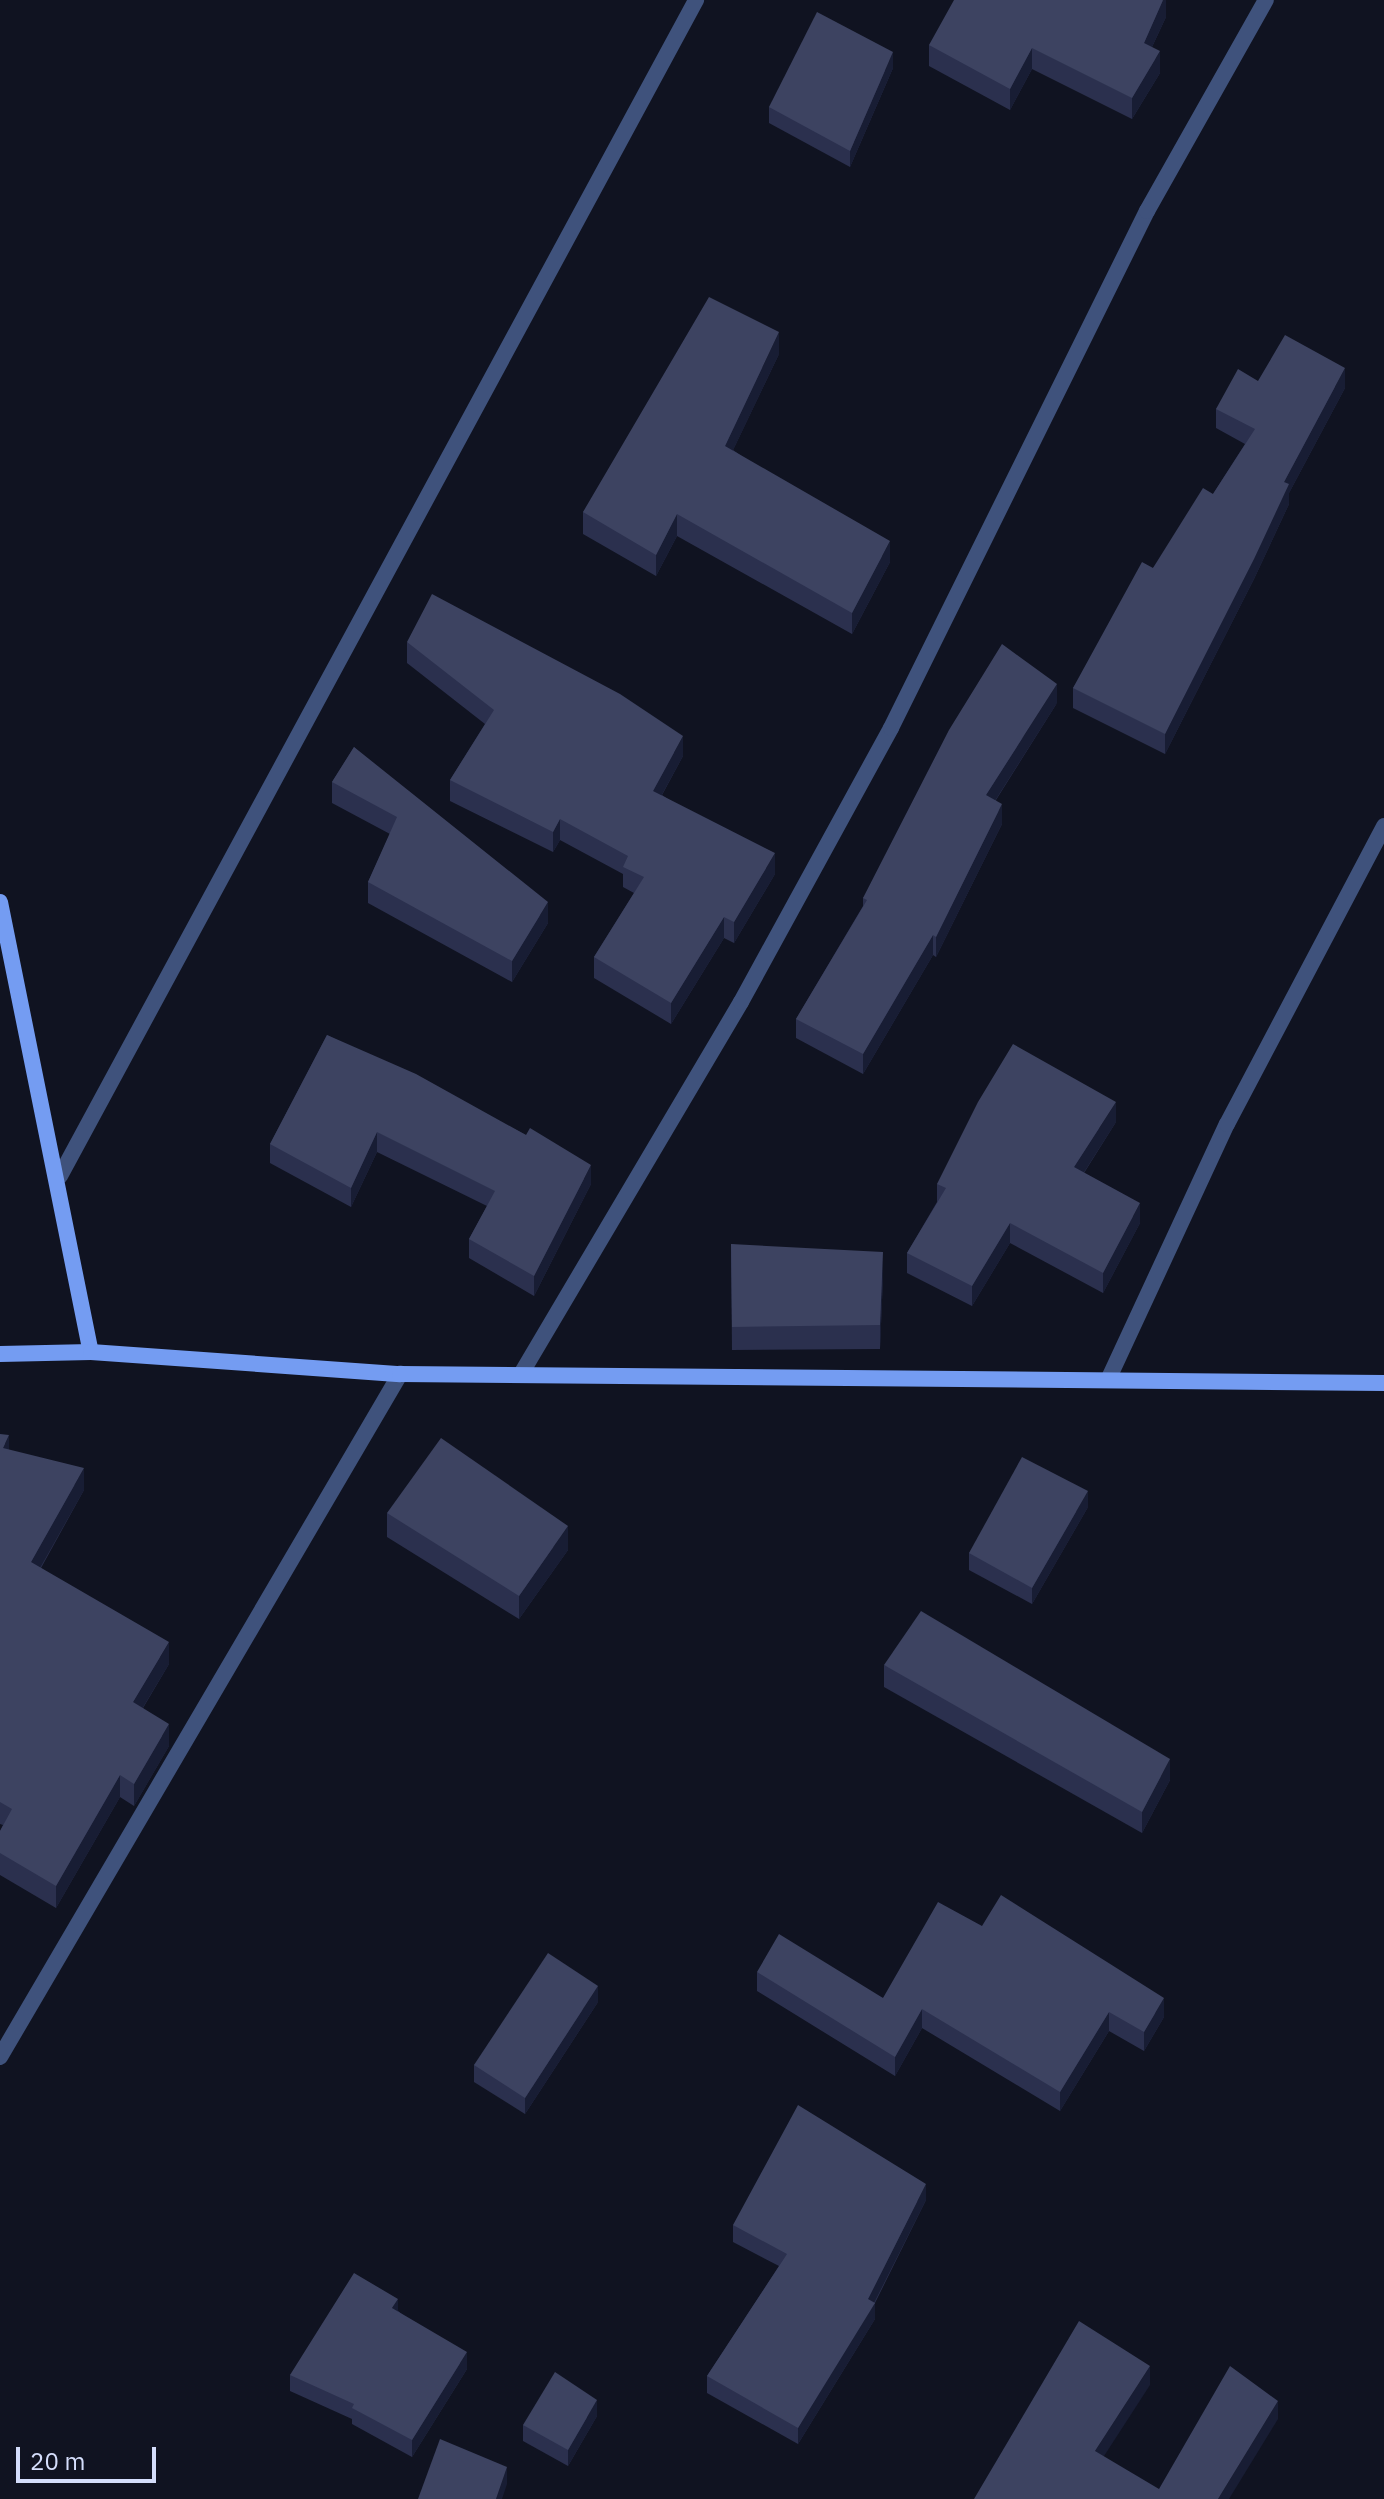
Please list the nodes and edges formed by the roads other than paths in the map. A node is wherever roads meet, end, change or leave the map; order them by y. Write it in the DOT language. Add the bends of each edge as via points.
graph roads {
  1 [pos="696,0"];
  2 [pos="1266,0"];
  3 [pos="1384,826"];
  4 [pos="0,902"];
  5 [pos="60,1176"];
  6 [pos="91,1352"];
  7 [pos="0,1354"];
  8 [pos="400,1374"];
  9 [pos="521,1374"];
  10 [pos="1108,1380"];
  11 [pos="1384,1383"];
  12 [pos="0,2057"];
  1 -- 5 [label="street"];
  2 -- 9 [label="street" via="1147,211 891,728 741,1002"];
  3 -- 10 [label="street" via="1227,1124"];
  4 -- 5 [label="street"];
  5 -- 6 [label="street"];
  6 -- 7 [label="street"];
  6 -- 8 [label="street"];
  8 -- 9 [label="street"];
  8 -- 12 [label="street"];
  9 -- 10 [label="street"];
  10 -- 11 [label="street"];
}
